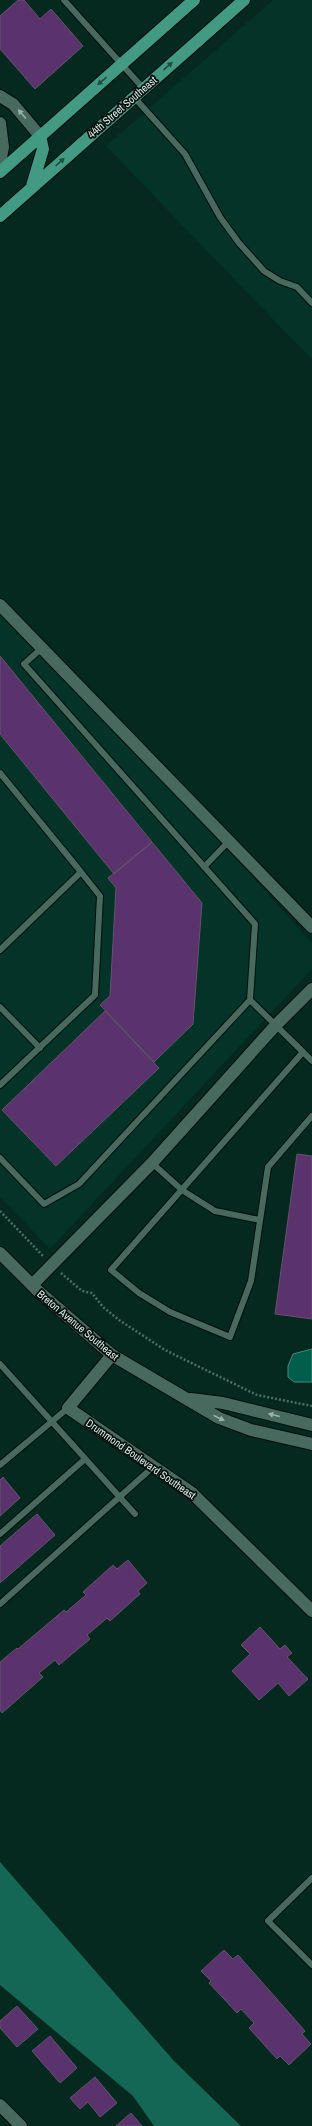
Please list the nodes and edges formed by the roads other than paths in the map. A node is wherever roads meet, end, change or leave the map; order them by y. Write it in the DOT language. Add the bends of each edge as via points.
graph roads {
  1 [pos="64,0"];
  2 [pos="194,0"];
  3 [pos="244,0"];
  4 [pos="122,64"];
  5 [pos="143,88"];
  6 [pos="0,96"];
  7 [pos="134,96"];
  8 [pos="0,123"];
  9 [pos="40,136"];
  10 [pos="0,163"];
  11 [pos="0,172"];
  12 [pos="32,187"];
  13 [pos="0,216"];
  14 [pos="312,303"];
  15 [pos="0,605"];
  16 [pos="42,648"];
  17 [pos="0,773"];
  18 [pos="229,841"];
  19 [pos="204,868"];
  20 [pos="81,872"];
  21 [pos="312,927"];
  22 [pos="0,950"];
  23 [pos="312,989"];
  24 [pos="250,1000"];
  25 [pos="0,1007"];
  26 [pos="275,1026"];
  27 [pos="40,1048"];
  28 [pos="303,1052"];
  29 [pos="312,1061"];
  30 [pos="0,1085"];
  31 [pos="312,1116"];
  32 [pos="0,1158"];
  33 [pos="152,1163"];
  34 [pos="182,1190"];
  35 [pos="260,1220"];
  36 [pos="0,1253"];
  37 [pos="32,1285"];
  38 [pos="112,1356"];
  39 [pos="0,1364"];
  40 [pos="185,1398"];
  41 [pos="68,1408"];
  42 [pos="50,1421"];
  43 [pos="312,1425"];
  44 [pos="312,1444"];
  45 [pos="85,1459"];
  46 [pos="0,1465"];
  47 [pos="153,1467"];
  48 [pos="120,1497"];
  49 [pos="135,1514"];
  50 [pos="0,1534"];
  51 [pos="1,1601"];
  52 [pos="312,1611"];
  53 [pos="312,1878"];
  54 [pos="312,1965"];
  55 [pos="0,2105"];
  56 [pos="21,2126"];
  1 -- 4 [label="lane"];
  2 -- 4 [label="main road"];
  5 -- 3 [label="main road, 44th Street Southeast, one-way"];
  4 -- 5 [label="lane"];
  4 -- 9 [label="main road, one-way"];
  5 -- 7 [label="main road, 44th Street Southeast"];
  9 -- 6 [label="street, one-way" via="13,104"];
  12 -- 7 [label="main road, 44th Street Southeast, one-way"];
  7 -- 14 [label="lane" via="185,154 220,217 238,243 264,271 280,281 297,287"];
  8 -- 10 [label="street" via="3,147"];
  9 -- 11 [label="main road"];
  9 -- 12 [label="main road" via="43,149"];
  12 -- 13 [label="main road, 44th Street Southeast"];
  15 -- 16 [label="street"];
  16 -- 18 [label="street"];
  16 -- 19 [label="lane" via="24,664"];
  17 -- 20 [label="lane"];
  18 -- 19 [label="lane"];
  18 -- 21 [label="street"];
  19 -- 24 [label="lane" via="255,924"];
  20 -- 22 [label="lane"];
  20 -- 27 [label="lane" via="100,896 95,995"];
  23 -- 26 [label="street"];
  24 -- 26 [label="lane"];
  24 -- 32 [label="lane" via="79,1184 44,1204"];
  25 -- 27 [label="lane"];
  26 -- 28 [label="lane"];
  26 -- 33 [label="street"];
  27 -- 30 [label="lane"];
  28 -- 29 [label="lane"];
  28 -- 34 [label="lane"];
  31 -- 35 [label="lane" via="268,1167"];
  33 -- 34 [label="lane"];
  33 -- 37 [label="street"];
  34 -- 35 [label="lane" via="215,1211"];
  34 -- 35 [label="lane" via="111,1270 139,1293 170,1312 230,1337 252,1281"];
  36 -- 37 [label="street, Breton Avenue Southeast"];
  37 -- 38 [label="street, Breton Avenue Southeast"];
  38 -- 40 [label="street, Breton Avenue Southeast"];
  38 -- 41 [label="street"];
  39 -- 42 [label="lane"];
  43 -- 40 [label="street, Breton Avenue Southeast, one-way" via="223,1403"];
  40 -- 44 [label="street, Breton Avenue Southeast, one-way" via="219,1418 251,1430"];
  41 -- 42 [label="lane"];
  41 -- 47 [label="street, Drummond Boulevard Southeast"];
  42 -- 45 [label="lane"];
  42 -- 46 [label="lane"];
  45 -- 48 [label="lane"];
  45 -- 50 [label="lane"];
  47 -- 48 [label="lane"];
  47 -- 52 [label="street, Drummond Boulevard Southeast" via="192,1493"];
  48 -- 49 [label="lane"];
  48 -- 51 [label="lane"];
  53 -- 54 [label="lane" via="268,1920"];
  55 -- 56 [label="street"];
}
